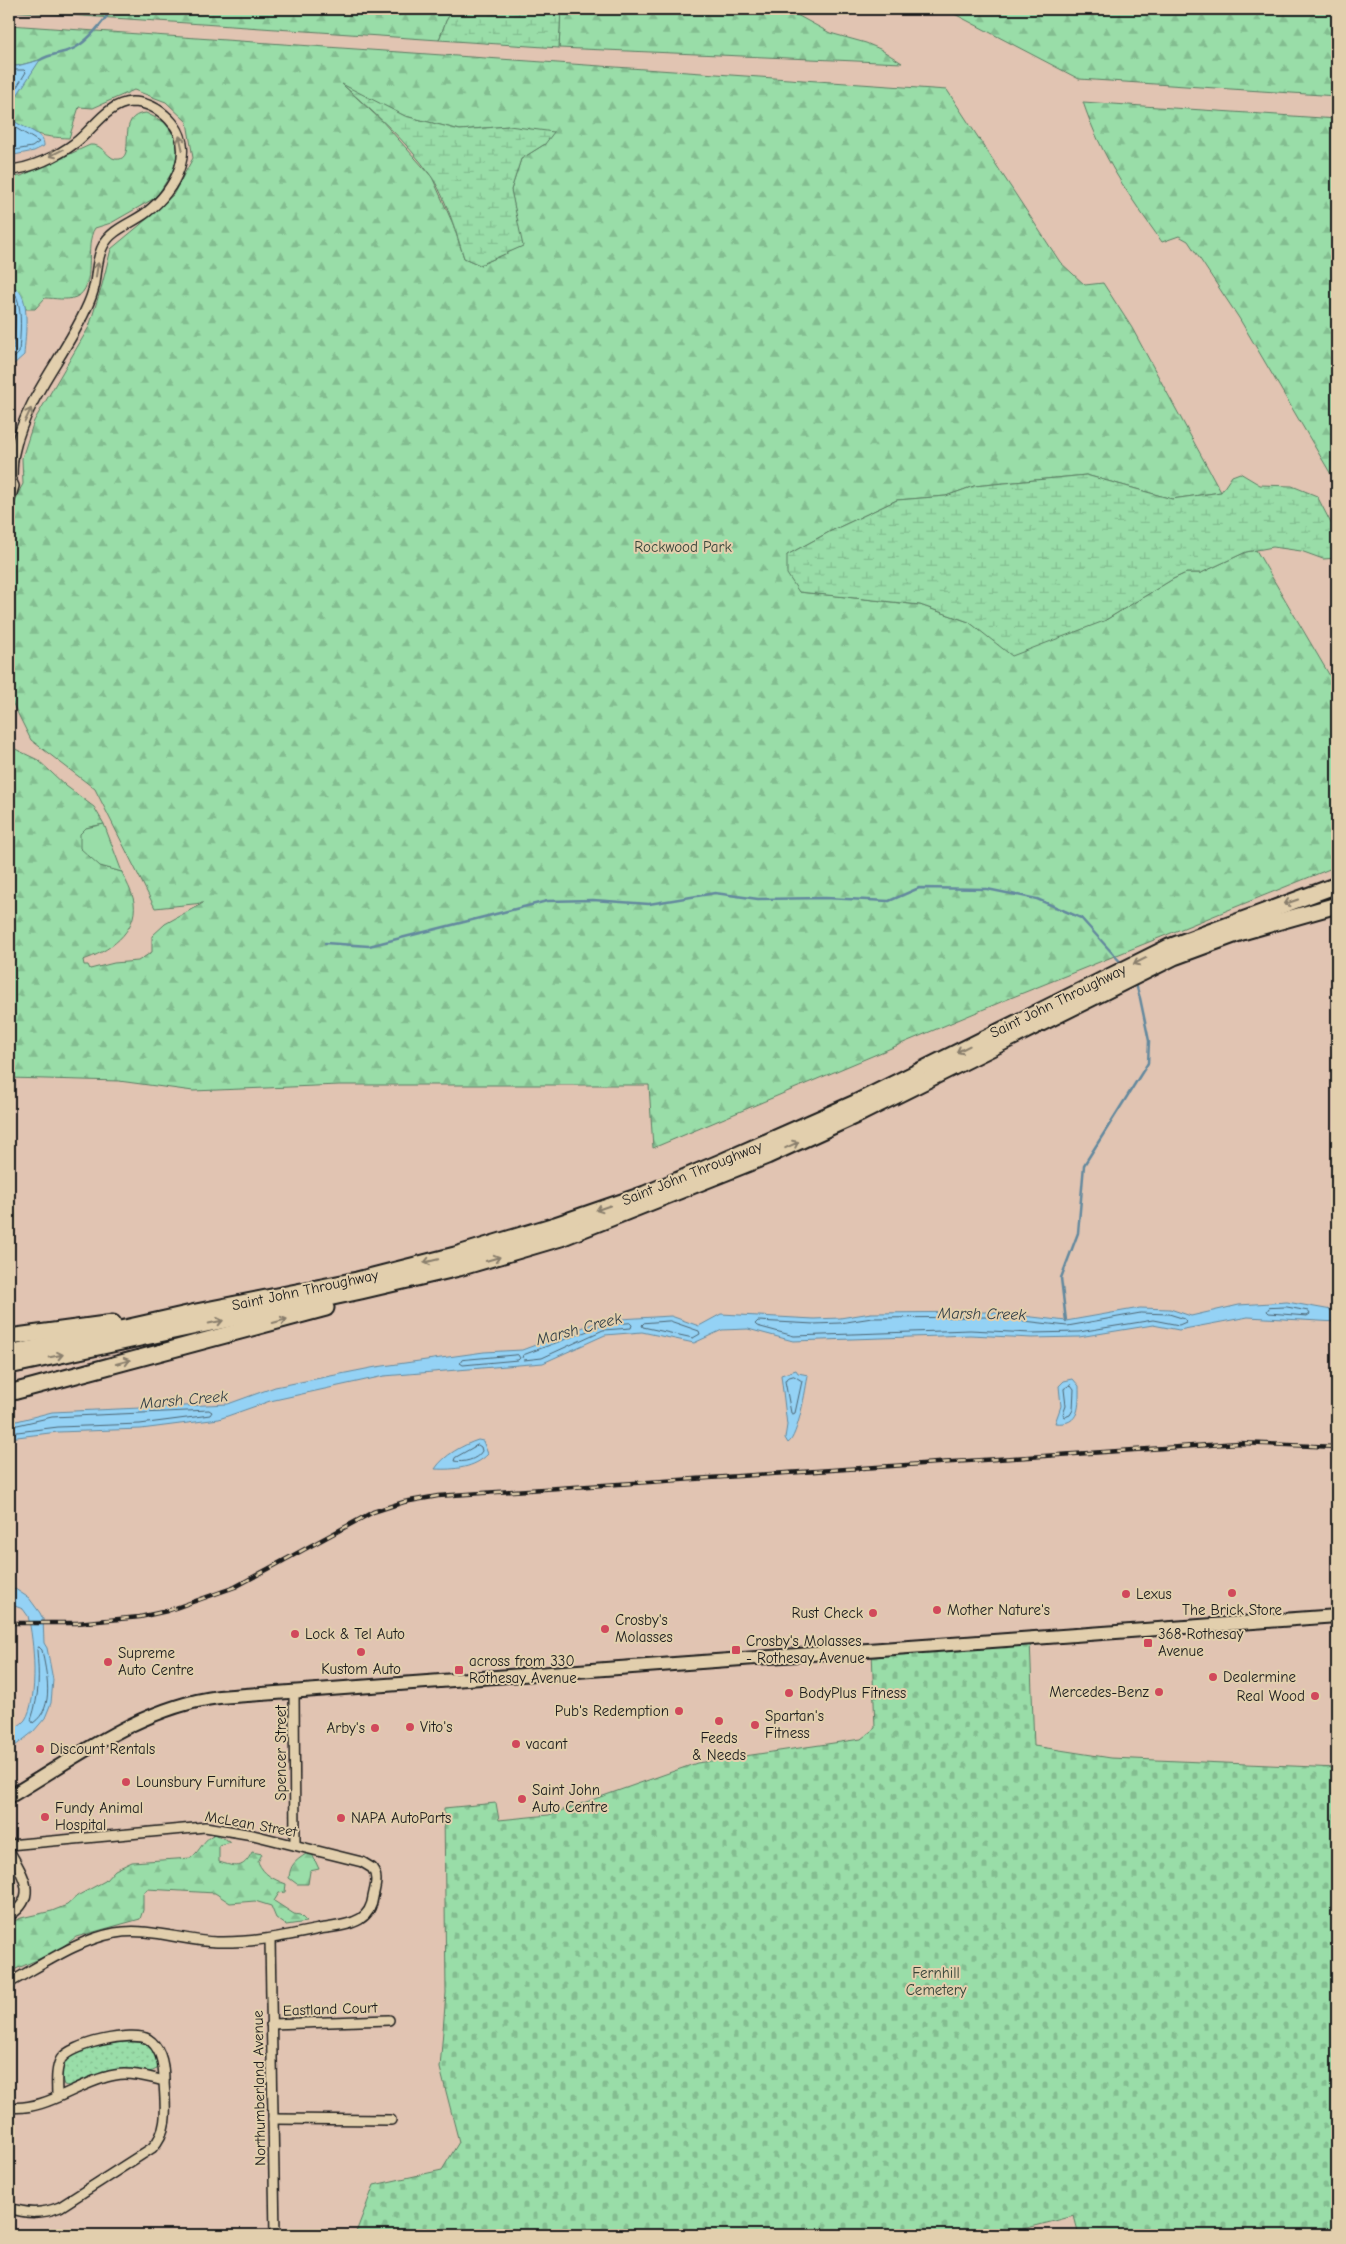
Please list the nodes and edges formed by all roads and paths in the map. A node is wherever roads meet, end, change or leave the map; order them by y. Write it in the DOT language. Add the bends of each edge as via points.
graph roads {
  1 [pos="9,170"];
  2 [pos="10,477"];
  3 [pos="9,503"];
  4 [pos="1337,885"];
  5 [pos="1337,905"];
  6 [pos="459,1268"];
  7 [pos="196,1312"];
  8 [pos="9,1338"];
  9 [pos="9,1354"];
  10 [pos="9,1366"];
  11 [pos="9,1393"];
  12 [pos="1337,1616"];
  13 [pos="294,1692"];
  14 [pos="9,1797"];
  15 [pos="9,1845"];
  16 [pos="295,1845"];
  17 [pos="9,1850"];
  18 [pos="9,1916"];
  19 [pos="270,1939"];
  20 [pos="9,1983"];
  21 [pos="389,2020"];
  22 [pos="271,2024"];
  23 [pos="164,2081"];
  24 [pos="57,2097"];
  25 [pos="9,2107"];
  26 [pos="273,2119"];
  27 [pos="391,2120"];
  28 [pos="9,2208"];
  29 [pos="276,2235"];
  2 -- 1 [label="street, one-way" via="18,436 85,311 95,284 102,246 111,236 148,212 164,195 179,170 183,145 175,127 160,112 142,103 127,103 110,110 66,148 26,167"];
  2 -- 3 [label="street" via="13,490"];
  4 -- 7 [label="highway, Saint John Throughway, one-way" via="1169,946 855,1103 645,1194 455,1255 357,1280"];
  6 -- 5 [label="highway, Saint John Throughway, one-way" via="561,1238 767,1156 1174,957 1242,932"];
  10 -- 6 [label="highway, Saint John Throughway, one-way"];
  11 -- 6 [label="highway, one-way" via="363,1299"];
  7 -- 8 [label="highway"];
  7 -- 9 [label="highway, Saint John Throughway"];
  12 -- 13 [label="main road"];
  13 -- 14 [label="main road" via="219,1696 166,1709 125,1728"];
  13 -- 16 [label="street, Spencer Street"];
  15 -- 16 [label="street, McLean Street" via="204,1827"];
  16 -- 19 [label="street, McLean Street" via="365,1863 375,1872 372,1903 366,1913 348,1924"];
  17 -- 18 [label="street" via="26,1882 27,1891 18,1909"];
  19 -- 20 [label="street" via="216,1942 138,1932 114,1933 66,1952"];
  19 -- 22 [label="street, Northumberland Avenue"];
  21 -- 22 [label="street, Eastland Court"];
  22 -- 26 [label="street, Northumberland Avenue"];
  23 -- 24 [label="street" via="137,2075 115,2075"];
  23 -- 24 [label="street" via="164,2066 155,2046 145,2038 129,2036 87,2044 66,2053 58,2068"];
  23 -- 28 [label="street" via="165,2124 152,2148 60,2207 33,2213"];
  24 -- 25 [label="street" via="26,2107"];
  26 -- 27 [label="street"];
  26 -- 29 [label="street, Northumberland Avenue"];
}
